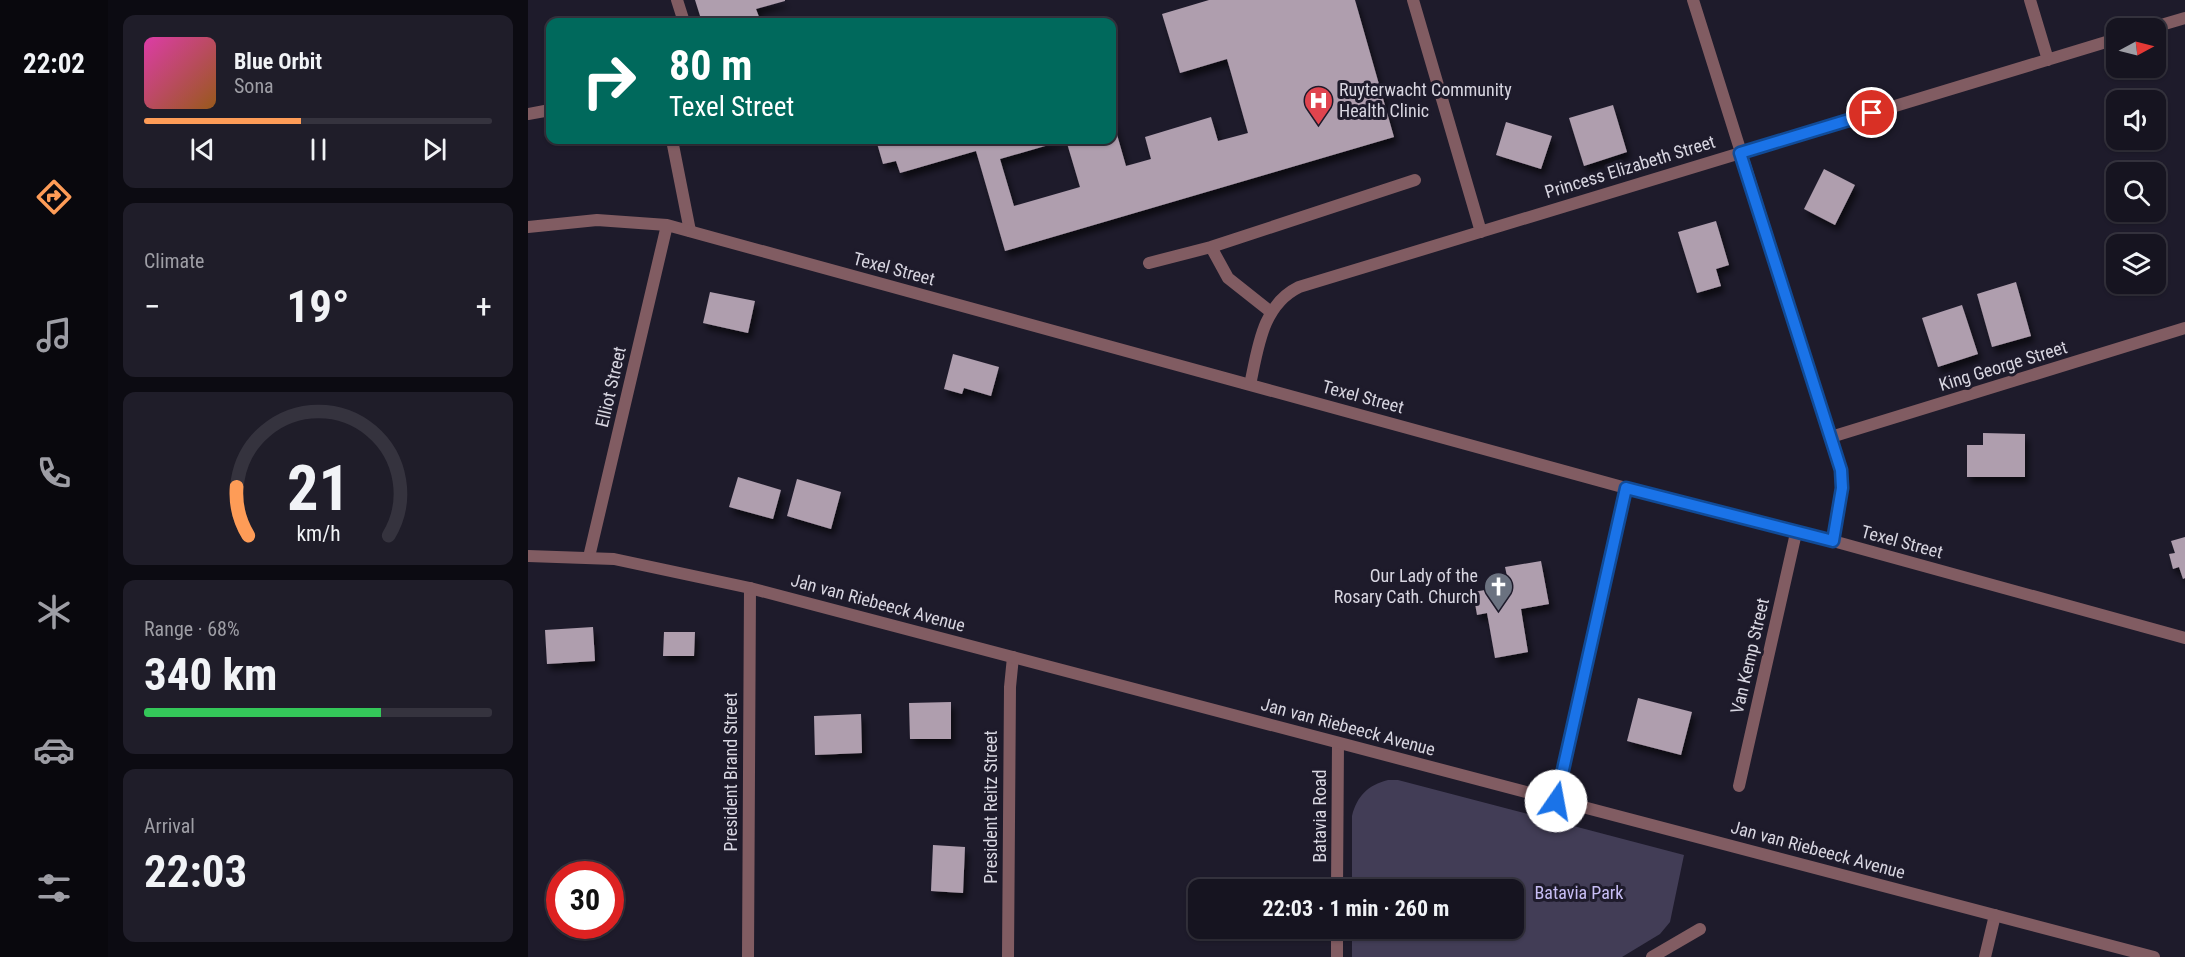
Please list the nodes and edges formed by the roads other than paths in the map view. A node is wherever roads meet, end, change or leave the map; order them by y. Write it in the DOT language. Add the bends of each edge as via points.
graph roads {
  1 [pos="677,0"];
  2 [pos="1413,0"];
  3 [pos="1693,0"];
  4 [pos="2030,0"];
  5 [pos="683,18"];
  6 [pos="2185,18"];
  7 [pos="2166,24"];
  8 [pos="2106,42"];
  9 [pos="2048,60"];
  10 [pos="546,111"];
  11 [pos="528,114"];
  12 [pos="673,144"];
  13 [pos="1740,153"];
  14 [pos="1415,180"];
  15 [pos="667,225"];
  16 [pos="528,227"];
  17 [pos="690,231"];
  18 [pos="1481,232"];
  19 [pos="1211,247"];
  20 [pos="1149,263"];
  21 [pos="1270,312"];
  22 [pos="2185,328"];
  23 [pos="1250,385"];
  24 [pos="1831,437"];
  25 [pos="1626,488"];
  26 [pos="1796,533"];
  27 [pos="1833,541"];
  28 [pos="528,556"];
  29 [pos="589,557"];
  30 [pos="750,588"];
  31 [pos="2185,638"];
  32 [pos="1013,657"];
  33 [pos="1338,743"];
  34 [pos="1739,786"];
  35 [pos="1556,801"];
  36 [pos="1337,879"];
  37 [pos="1995,915"];
  38 [pos="1700,929"];
  39 [pos="1337,939"];
  40 [pos="2150,956"];
  41 [pos="748,957"];
  42 [pos="1008,957"];
  43 [pos="1337,957"];
  44 [pos="1652,957"];
  45 [pos="1984,957"];
  1 -- 5 [label="street"];
  2 -- 18 [label="street"];
  3 -- 13 [label="street"];
  4 -- 9 [label="street"];
  6 -- 7 [label="street"];
  8 -- 9 [label="street, Princess Elizabeth Street"];
  9 -- 13 [label="street, Princess Elizabeth Street"];
  10 -- 11 [label="street"];
  12 -- 17 [label="street"];
  13 -- 18 [label="street, Princess Elizabeth Street"];
  13 -- 24 [label="street"];
  14 -- 19 [label="street"];
  15 -- 16 [label="street, Texel Street" via="597,220"];
  15 -- 17 [label="street, Texel Street"];
  15 -- 29 [label="street, Elliot Street"];
  17 -- 23 [label="street, Texel Street"];
  18 -- 21 [label="street, Princess Elizabeth Street" via="1299,287 1286,293"];
  19 -- 20 [label="street"];
  19 -- 21 [label="street" via="1228,278"];
  21 -- 23 [label="street, Princess Elizabeth Street"];
  22 -- 24 [label="street, King George Street"];
  23 -- 25 [label="street, Texel Street"];
  24 -- 27 [label="street" via="1842,488"];
  25 -- 26 [label="street, Texel Street"];
  25 -- 35 [label="street"];
  26 -- 27 [label="street, Texel Street"];
  26 -- 34 [label="street, Van Kemp Street"];
  27 -- 31 [label="street, Texel Street"];
  28 -- 29 [label="street, Jan van Riebeeck Avenue"];
  29 -- 30 [label="street, Jan van Riebeeck Avenue"];
  30 -- 32 [label="street, Jan van Riebeeck Avenue"];
  30 -- 41 [label="street, President Brand Street"];
  32 -- 33 [label="street, Jan van Riebeeck Avenue"];
  32 -- 42 [label="street, President Reitz Street"];
  33 -- 35 [label="street, Jan van Riebeeck Avenue"];
  33 -- 36 [label="street, Batavia Road"];
  35 -- 37 [label="street, Jan van Riebeeck Avenue"];
  37 -- 40 [label="street, Jan van Riebeeck Avenue"];
  37 -- 45 [label="street"];
  38 -- 44 [label="street"];
  39 -- 43 [label="street"];
}
